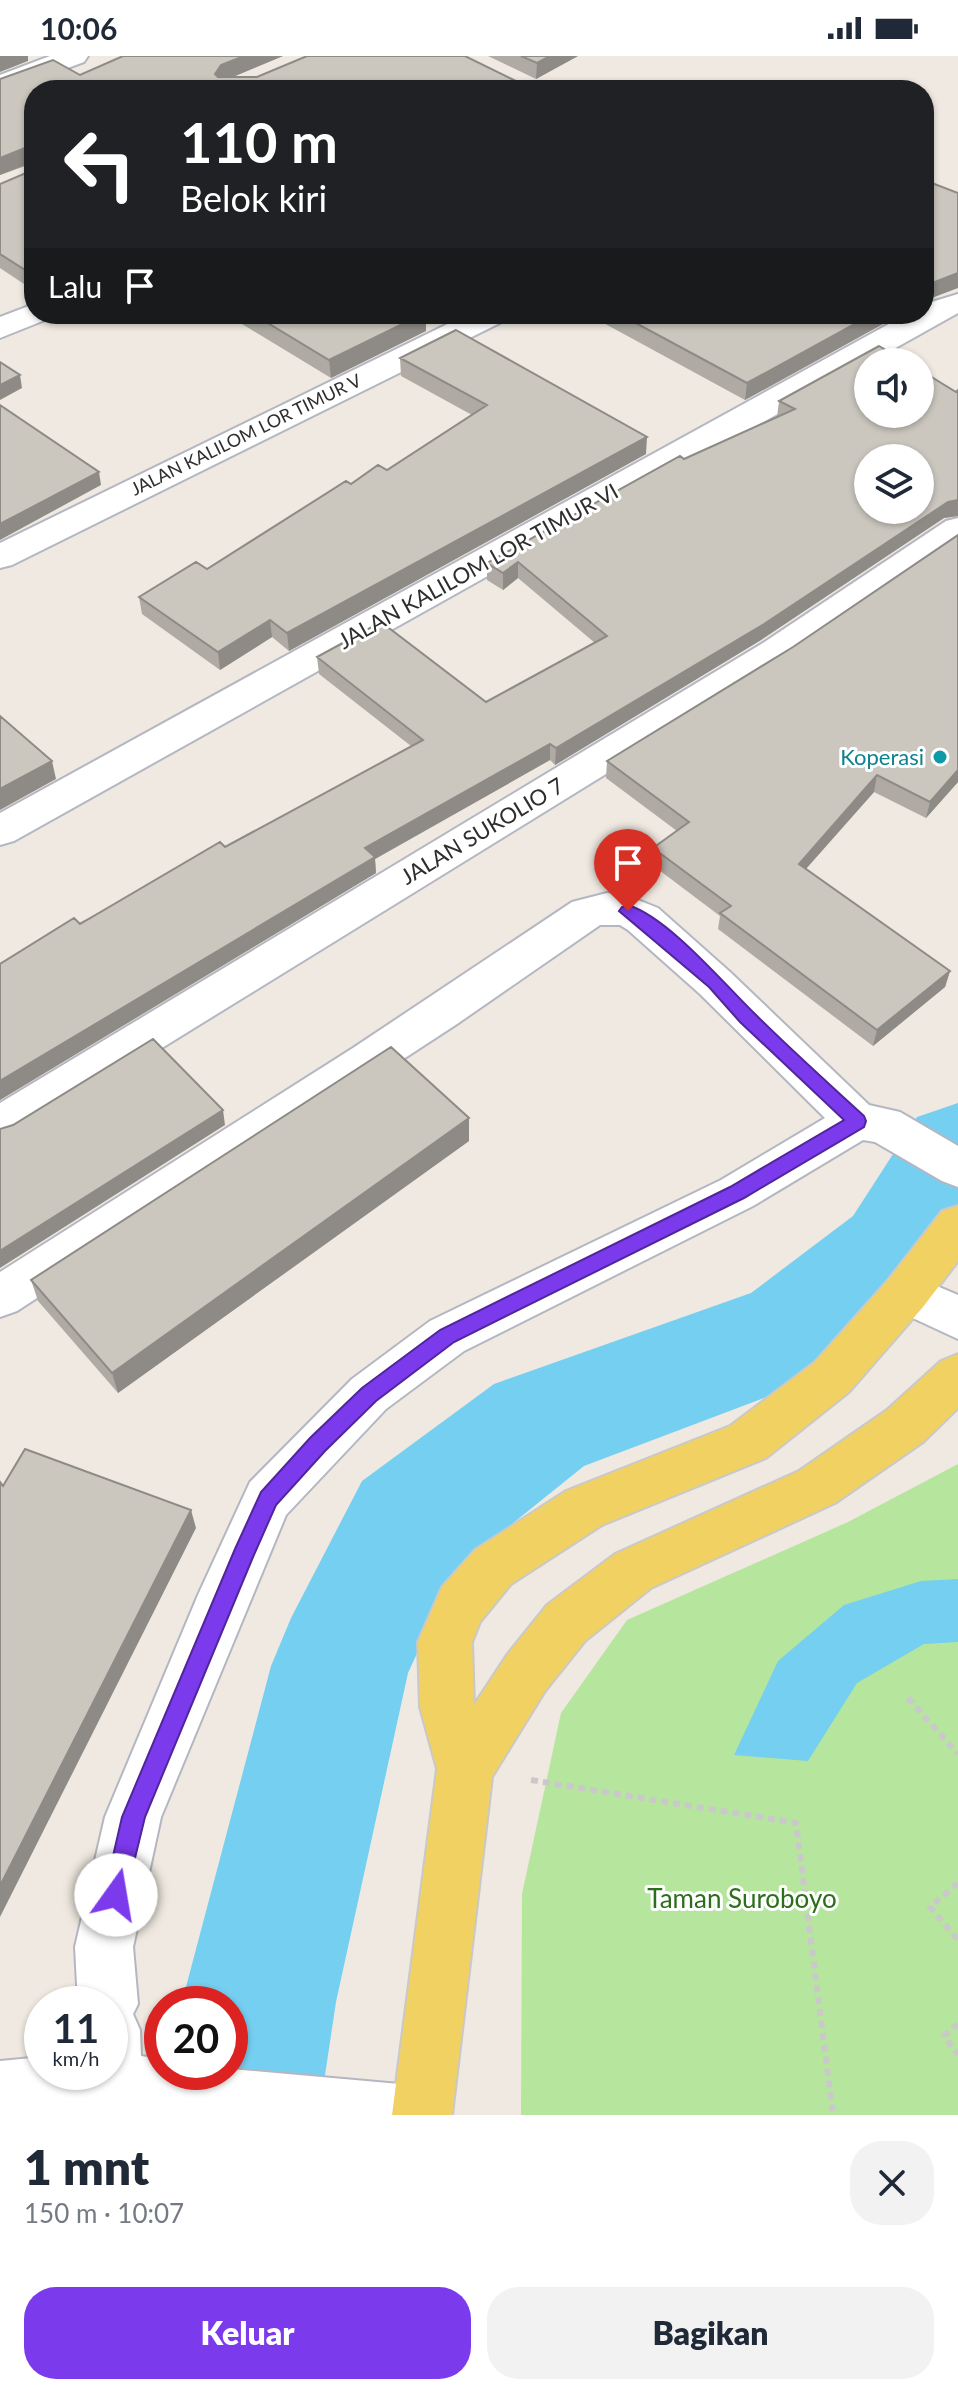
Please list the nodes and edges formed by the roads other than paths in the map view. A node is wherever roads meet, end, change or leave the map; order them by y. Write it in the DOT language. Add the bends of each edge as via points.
graph roads {
  1 [pos="74,56"];
  2 [pos="0,85"];
  3 [pos="934,293"];
  4 [pos="958,303"];
  5 [pos="934,312"];
  6 [pos="24,318"];
  7 [pos="473,324"];
  8 [pos="913,324"];
  9 [pos="0,329"];
  10 [pos="958,529"];
  11 [pos="0,557"];
  12 [pos="0,831"];
  13 [pos="857,1121"];
  14 [pos="0,1125"];
  15 [pos="956,1167"];
  16 [pos="958,1225"];
  17 [pos="906,1293"];
  18 [pos="0,1297"];
  19 [pos="958,1318"];
  20 [pos="958,1376"];
  21 [pos="465,1769"];
  22 [pos="107,1986"];
  23 [pos="128,2067"];
  24 [pos="24,2084"];
  25 [pos="0,2091"];
  26 [pos="411,2115"];
  27 [pos="422,2115"];
  1 -- 2 [label="street"];
  3 -- 4 [label="street"];
  4 -- 5 [label="street, JALAN KALILOM LOR TIMUR VI"];
  6 -- 9 [label="street"];
  7 -- 11 [label="street, JALAN KALILOM LOR TIMUR V"];
  8 -- 12 [label="street, JALAN KALILOM LOR TIMUR VI"];
  10 -- 14 [label="street, JALAN SUKOLIO 7" via="776,652"];
  13 -- 15 [label="street" via="884,1125"];
  13 -- 18 [label="street" via="643,919 607,908 587,913 461,1002"];
  13 -- 22 [label="street" via="737,1193 447,1336 369,1394 268,1499 133,1817 104,1947"];
  16 -- 17 [label="main road"];
  17 -- 19 [label="street"];
  17 -- 21 [label="main road" via="832,1377 748,1442 584,1508 493,1567 461,1605 445,1642 447,1707"];
  20 -- 21 [label="main road" via="905,1426 817,1487 633,1571 566,1623 508,1699"];
  21 -- 27 [label="main road"];
  23 -- 26 [label="street" via="183,2095"];
  24 -- 25 [label="street"];
}
